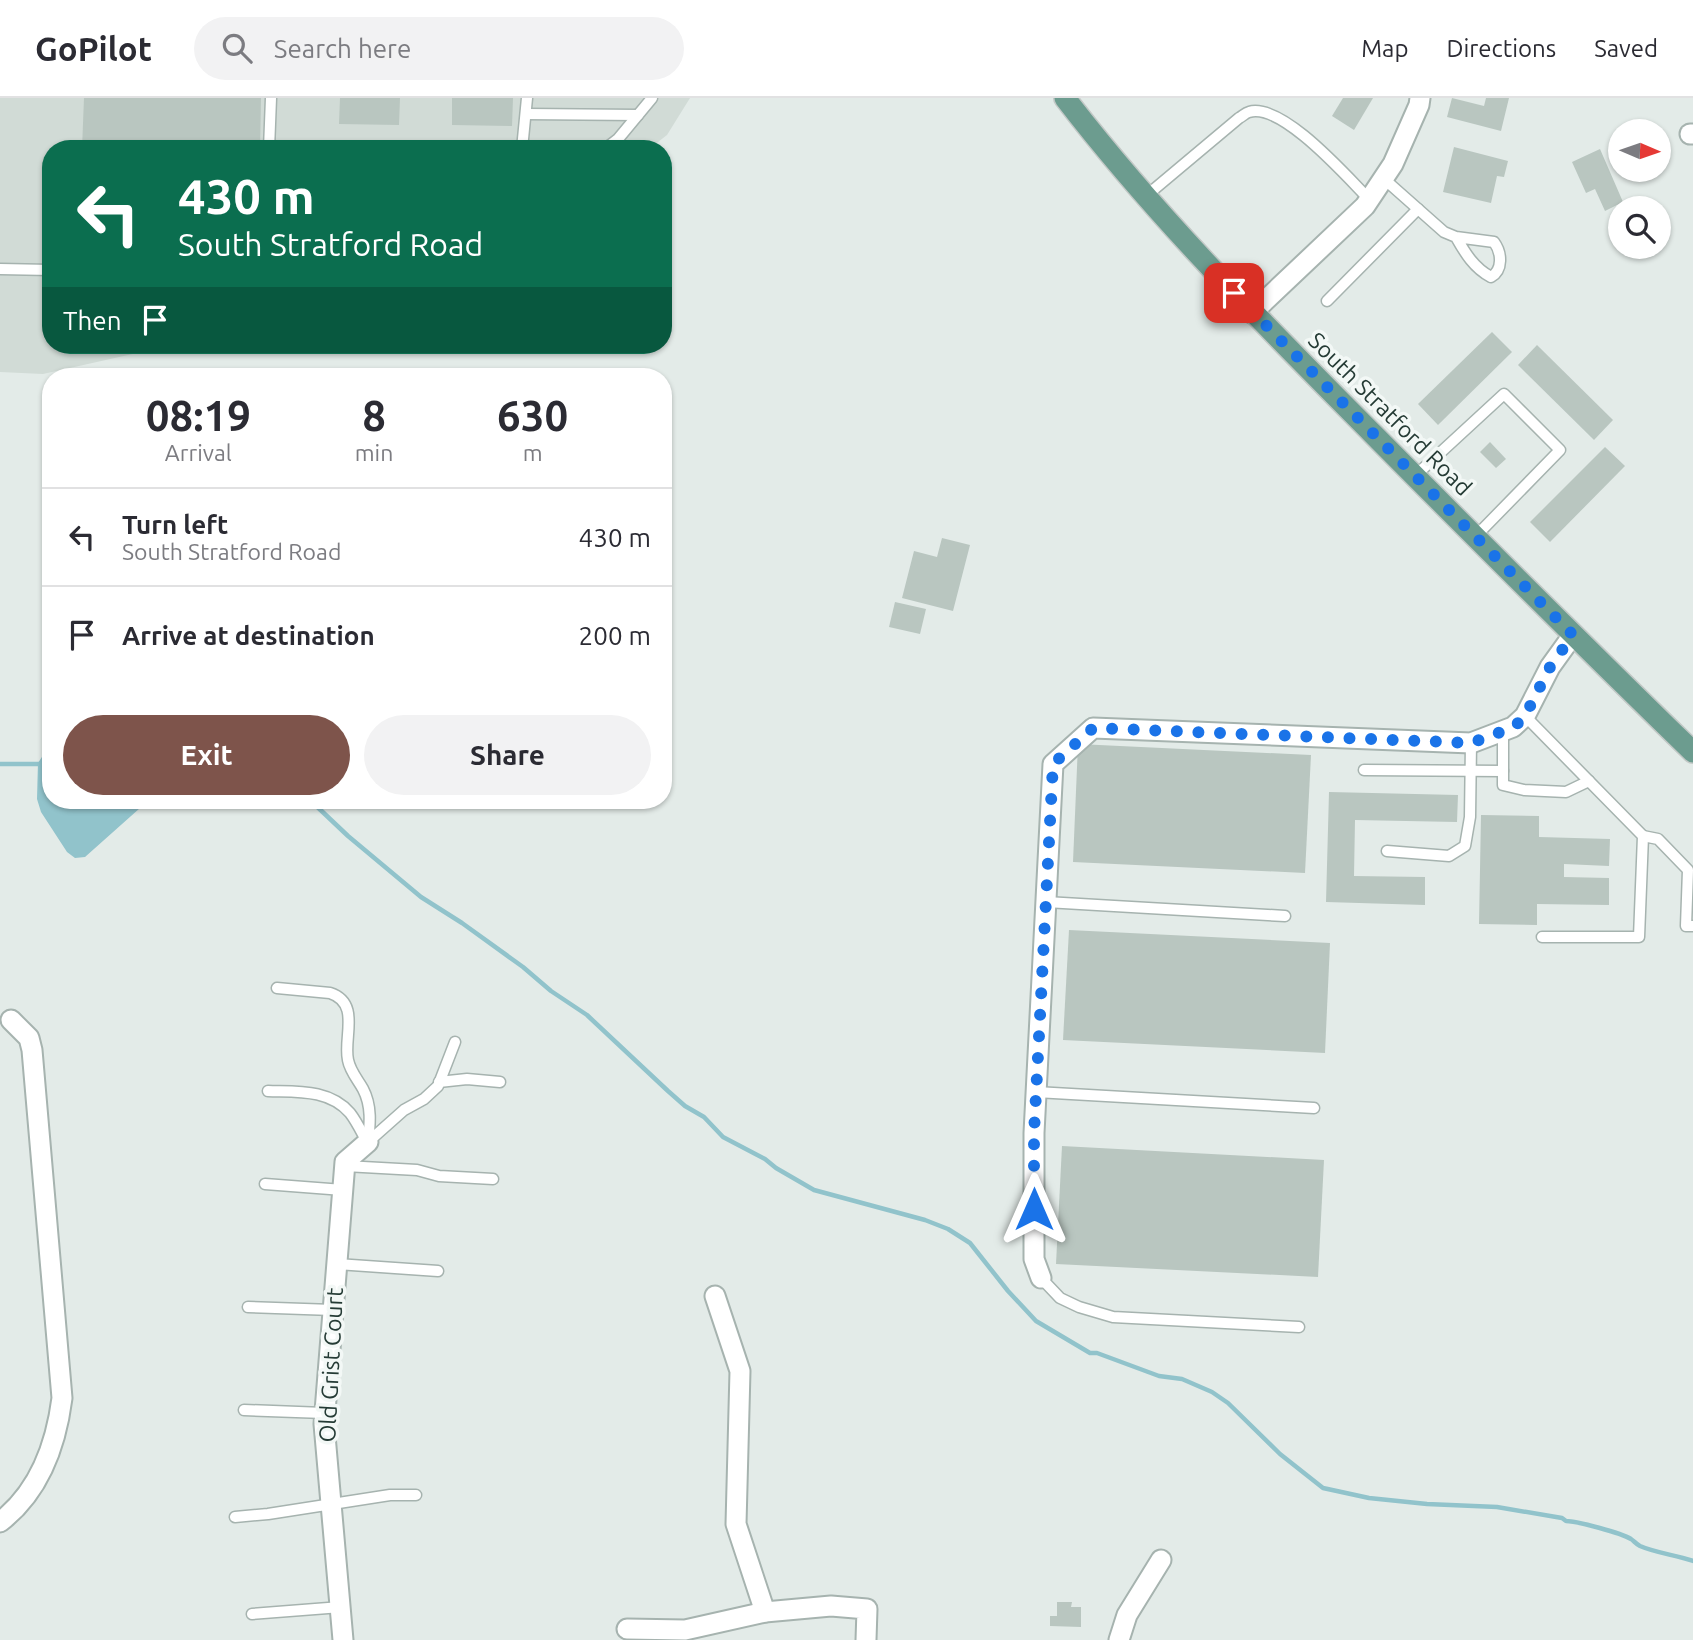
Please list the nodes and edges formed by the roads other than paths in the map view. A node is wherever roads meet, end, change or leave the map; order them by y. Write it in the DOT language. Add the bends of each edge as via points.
graph roads {
  1 [pos="271,98"];
  2 [pos="527,98"];
  3 [pos="652,98"];
  4 [pos="1065,98"];
  5 [pos="1420,98"];
  6 [pos="526,114"];
  7 [pos="638,115"];
  8 [pos="269,140"];
  9 [pos="523,140"];
  10 [pos="617,140"];
  11 [pos="1383,178"];
  12 [pos="1145,196"];
  13 [pos="1369,199"];
  14 [pos="1418,209"];
  15 [pos="1456,237"];
  16 [pos="0,269"];
  17 [pos="42,270"];
  18 [pos="1327,301"];
  19 [pos="1252,313"];
  20 [pos="1415,476"];
  21 [pos="1475,537"];
  22 [pos="1573,635"];
  23 [pos="1525,716"];
  24 [pos="1503,731"];
  25 [pos="1471,743"];
  26 [pos="1693,752"];
  27 [pos="1364,770"];
  28 [pos="1473,771"];
  29 [pos="1503,771"];
  30 [pos="1589,781"];
  31 [pos="1643,836"];
  32 [pos="1387,851"];
  33 [pos="1046,902"];
  34 [pos="1285,916"];
  35 [pos="1693,926"];
  36 [pos="1542,937"];
  37 [pos="277,988"];
  38 [pos="11,1020"];
  39 [pos="455,1041"];
  40 [pos="439,1082"];
  41 [pos="500,1082"];
  42 [pos="268,1091"];
  43 [pos="1036,1092"];
  44 [pos="1314,1108"];
  45 [pos="368,1142"];
  46 [pos="345,1166"];
  47 [pos="493,1179"];
  48 [pos="265,1184"];
  49 [pos="343,1190"];
  50 [pos="337,1264"];
  51 [pos="438,1271"];
  52 [pos="1041,1278"];
  53 [pos="715,1296"];
  54 [pos="248,1307"];
  55 [pos="333,1310"];
  56 [pos="1299,1327"];
  57 [pos="244,1410"];
  58 [pos="324,1413"];
  59 [pos="416,1495"];
  60 [pos="332,1505"];
  61 [pos="235,1517"];
  62 [pos="0,1522"];
  63 [pos="1161,1560"];
  64 [pos="341,1607"];
  65 [pos="765,1612"];
  66 [pos="252,1614"];
  67 [pos="627,1629"];
  68 [pos="343,1640"];
  69 [pos="866,1640"];
  70 [pos="1119,1640"];
  1 -- 8 [label="lane"];
  2 -- 6 [label="lane"];
  3 -- 7 [label="lane"];
  4 -- 12 [label="main road, South Stratford Road"];
  5 -- 11 [label="street"];
  6 -- 7 [label="lane"];
  6 -- 9 [label="lane"];
  7 -- 10 [label="lane"];
  11 -- 13 [label="street"];
  11 -- 14 [label="lane"];
  12 -- 13 [label="lane" via="1240,118 1259,112 1297,128"];
  12 -- 19 [label="main road, South Stratford Road"];
  13 -- 19 [label="street"];
  14 -- 15 [label="lane"];
  14 -- 18 [label="lane"];
  15 -- 15 [label="lane" via="1494,242 1499,249 1497,274 1482,273"];
  16 -- 17 [label="lane"];
  19 -- 20 [label="main road, South Stratford Road"];
  20 -- 21 [label="main road, South Stratford Road"];
  20 -- 21 [label="lane" via="1504,394 1560,450"];
  21 -- 22 [label="main road, South Stratford Road"];
  22 -- 23 [label="street"];
  22 -- 26 [label="main road, South Stratford Road"];
  23 -- 24 [label="street"];
  23 -- 30 [label="lane"];
  24 -- 25 [label="street"];
  24 -- 29 [label="lane"];
  25 -- 28 [label="lane"];
  25 -- 33 [label="street" via="1093,728 1053,764"];
  27 -- 28 [label="lane"];
  28 -- 29 [label="lane"];
  28 -- 32 [label="lane" via="1465,846 1449,856"];
  29 -- 30 [label="lane" via="1503,785 1524,790 1566,792"];
  30 -- 31 [label="lane"];
  31 -- 35 [label="lane" via="1658,839 1688,870 1686,926"];
  31 -- 36 [label="lane" via="1639,937"];
  33 -- 34 [label="lane"];
  33 -- 43 [label="street"];
  37 -- 45 [label="lane" via="330,993 346,1007 350,1020 348,1063 368,1100"];
  38 -- 62 [label="street" via="29,1038 32,1050 62,1398 58,1427 41,1473"];
  39 -- 40 [label="lane"];
  40 -- 41 [label="lane"];
  40 -- 45 [label="lane" via="433,1092"];
  42 -- 45 [label="lane" via="327,1096 349,1112"];
  43 -- 44 [label="lane"];
  43 -- 52 [label="street" via="1034,1259"];
  45 -- 46 [label="street"];
  46 -- 47 [label="lane"];
  46 -- 49 [label="street, Old Grist Court"];
  48 -- 49 [label="lane"];
  49 -- 50 [label="street, Old Grist Court"];
  50 -- 51 [label="lane"];
  50 -- 55 [label="street, Old Grist Court"];
  52 -- 56 [label="lane" via="1060,1298 1113,1317"];
  53 -- 65 [label="street" via="740,1371 736,1524"];
  54 -- 55 [label="lane"];
  55 -- 58 [label="street, Old Grist Court"];
  57 -- 58 [label="lane"];
  58 -- 60 [label="street, Old Grist Court"];
  59 -- 60 [label="lane"];
  60 -- 61 [label="lane"];
  60 -- 64 [label="street, Old Grist Court"];
  63 -- 70 [label="street" via="1127,1615"];
  64 -- 66 [label="lane"];
  64 -- 68 [label="street, Old Grist Court"];
  65 -- 67 [label="street" via="685,1630"];
  65 -- 69 [label="street" via="831,1606 867,1609"];
}
